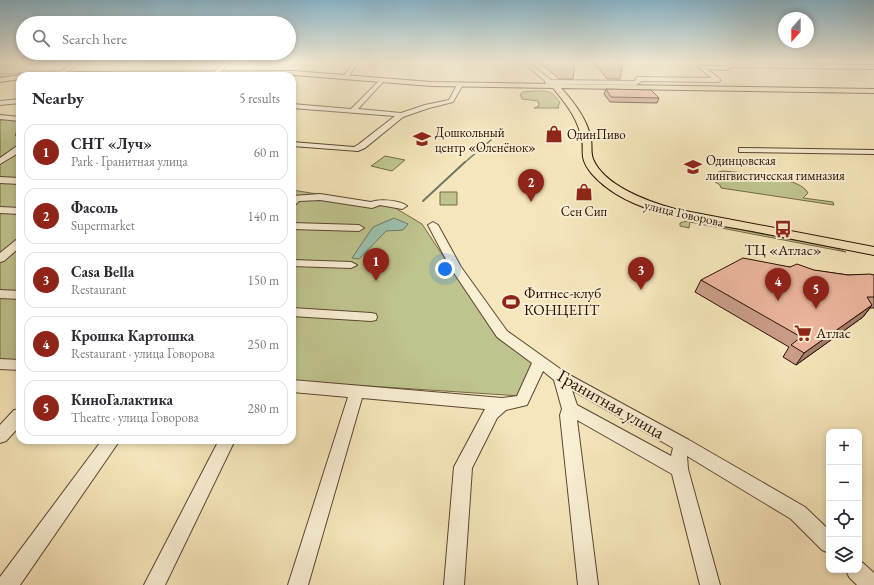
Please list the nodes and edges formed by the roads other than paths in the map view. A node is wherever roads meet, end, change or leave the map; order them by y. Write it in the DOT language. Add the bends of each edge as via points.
graph roads {
  1 [pos="373,89"];
  2 [pos="457,89"];
  3 [pos="558,89"];
  4 [pos="702,89"];
  5 [pos="874,92"];
  6 [pos="16,101"];
  7 [pos="0,103"];
  8 [pos="296,106"];
  9 [pos="353,111"];
  10 [pos="401,115"];
  11 [pos="0,117"];
  12 [pos="16,119"];
  13 [pos="296,144"];
  14 [pos="742,150"];
  15 [pos="16,151"];
  16 [pos="874,152"];
  17 [pos="10,156"];
  18 [pos="16,156"];
  19 [pos="0,162"];
  20 [pos="0,180"];
  21 [pos="16,181"];
  22 [pos="296,198"];
  23 [pos="402,206"];
  24 [pos="0,210"];
  25 [pos="16,211"];
  26 [pos="433,225"];
  27 [pos="296,226"];
  28 [pos="359,228"];
  29 [pos="16,246"];
  30 [pos="0,247"];
  31 [pos="16,247"];
  32 [pos="874,251"];
  33 [pos="0,259"];
  34 [pos="296,263"];
  35 [pos="351,265"];
  36 [pos="0,294"];
  37 [pos="16,295"];
  38 [pos="296,312"];
  39 [pos="371,316"];
  40 [pos="540,362"];
  41 [pos="0,364"];
  42 [pos="16,365"];
  43 [pos="561,377"];
  44 [pos="296,386"];
  45 [pos="357,391"];
  46 [pos="502,404"];
  47 [pos="570,409"];
  48 [pos="16,419"];
  49 [pos="0,436"];
  50 [pos="109,444"];
  51 [pos="225,444"];
  52 [pos="683,445"];
  53 [pos="679,469"];
  54 [pos="826,540"];
  55 [pos="859,573"];
  56 [pos="7,585"];
  57 [pos="154,585"];
  58 [pos="298,585"];
  59 [pos="454,585"];
  60 [pos="588,585"];
  61 [pos="710,585"];
  62 [pos="872,585"];
  1 -- 9 [label="street"];
  2 -- 10 [label="street" via="451,101"];
  3 -- 32 [label="main road, улица Говорова" via="586,133 590,164 600,176 627,197 674,212"];
  4 -- 5 [label="main road"];
  6 -- 7 [label="street"];
  8 -- 9 [label="street"];
  9 -- 10 [label="street"];
  10 -- 13 [label="street" via="355,149"];
  11 -- 12 [label="street"];
  14 -- 16 [label="street"];
  15 -- 17 [label="street"];
  17 -- 18 [label="street"];
  17 -- 19 [label="street"];
  20 -- 21 [label="street"];
  22 -- 23 [label="street" via="320,196 372,205 379,202"];
  24 -- 25 [label="street"];
  26 -- 40 [label="street, Гранитная улица" via="456,267 502,334"];
  27 -- 28 [label="street"];
  29 -- 30 [label="street"];
  31 -- 33 [label="street"];
  34 -- 35 [label="street"];
  36 -- 37 [label="street"];
  38 -- 39 [label="street"];
  40 -- 43 [label="street, Гранитная улица"];
  40 -- 46 [label="street" via="522,400"];
  41 -- 42 [label="street"];
  43 -- 47 [label="street"];
  43 -- 52 [label="street, Гранитная улица"];
  44 -- 45 [label="street"];
  45 -- 46 [label="street"];
  45 -- 58 [label="street"];
  46 -- 59 [label="street" via="491,413 463,467"];
  47 -- 53 [label="street"];
  47 -- 60 [label="street" via="568,415"];
  48 -- 49 [label="street"];
  50 -- 56 [label="street"];
  51 -- 57 [label="street"];
  52 -- 53 [label="street" via="679,455"];
  52 -- 54 [label="street, Гранитная улица" via="798,513"];
  53 -- 61 [label="street"];
  55 -- 62 [label="street"];
}
